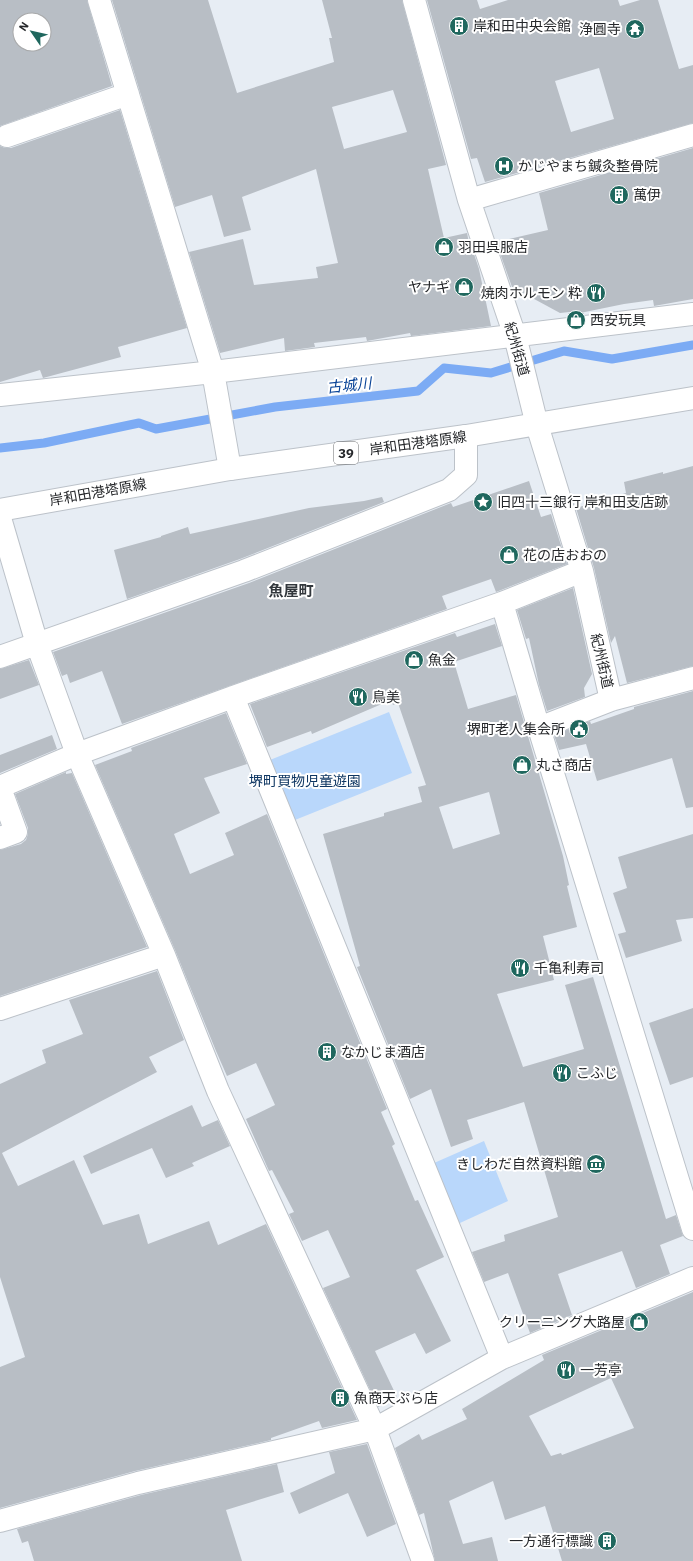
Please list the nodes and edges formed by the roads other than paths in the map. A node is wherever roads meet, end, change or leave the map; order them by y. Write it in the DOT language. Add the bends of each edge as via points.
graph roads {
  1 [pos="100,0"];
  2 [pos="414,0"];
  3 [pos="128,94"];
  4 [pos="693,135"];
  5 [pos="7,136"];
  6 [pos="469,200"];
  7 [pos="693,314"];
  8 [pos="517,344"];
  9 [pos="213,372"];
  10 [pos="0,395"];
  11 [pos="693,398"];
  12 [pos="537,425"];
  13 [pos="466,436"];
  14 [pos="230,469"];
  15 [pos="0,510"];
  16 [pos="0,518"];
  17 [pos="582,571"];
  18 [pos="502,603"];
  19 [pos="37,644"];
  20 [pos="0,657"];
  21 [pos="693,678"];
  22 [pos="233,697"];
  23 [pos="611,700"];
  24 [pos="539,728"];
  25 [pos="77,754"];
  26 [pos="0,788"];
  27 [pos="0,838"];
  28 [pos="164,956"];
  29 [pos="0,1009"];
  30 [pos="693,1228"];
  31 [pos="693,1278"];
  32 [pos="502,1358"];
  33 [pos="375,1429"];
  34 [pos="0,1521"];
  35 [pos="423,1561"];
  1 -- 3 [label="street"];
  2 -- 6 [label="street, 紀州街道"];
  3 -- 5 [label="street"];
  3 -- 9 [label="street"];
  4 -- 6 [label="street"];
  6 -- 8 [label="street, 紀州街道"];
  7 -- 8 [label="street"];
  8 -- 9 [label="street"];
  8 -- 12 [label="street, 紀州街道"];
  9 -- 10 [label="street"];
  9 -- 14 [label="street"];
  11 -- 12 [label="street, 岸和田港塔原線 / 39"];
  12 -- 13 [label="street, 岸和田港塔原線 / 39"];
  12 -- 17 [label="street, 紀州街道"];
  13 -- 14 [label="street, 岸和田港塔原線 / 39"];
  13 -- 19 [label="street" via="466,475 449,490 244,571"];
  14 -- 15 [label="street, 岸和田港塔原線 / 39"];
  16 -- 19 [label="street"];
  17 -- 18 [label="street"];
  17 -- 23 [label="street, 紀州街道"];
  18 -- 22 [label="street"];
  18 -- 24 [label="street"];
  19 -- 20 [label="street"];
  19 -- 25 [label="street"];
  21 -- 23 [label="street"];
  22 -- 25 [label="street"];
  22 -- 32 [label="street"];
  23 -- 24 [label="street"];
  24 -- 30 [label="street"];
  25 -- 26 [label="street"];
  25 -- 28 [label="street"];
  26 -- 27 [label="street" via="16,832"];
  28 -- 29 [label="street"];
  28 -- 33 [label="street" via="218,1091"];
  31 -- 32 [label="street"];
  32 -- 33 [label="street"];
  33 -- 34 [label="street" via="138,1484"];
  33 -- 35 [label="street"];
}
